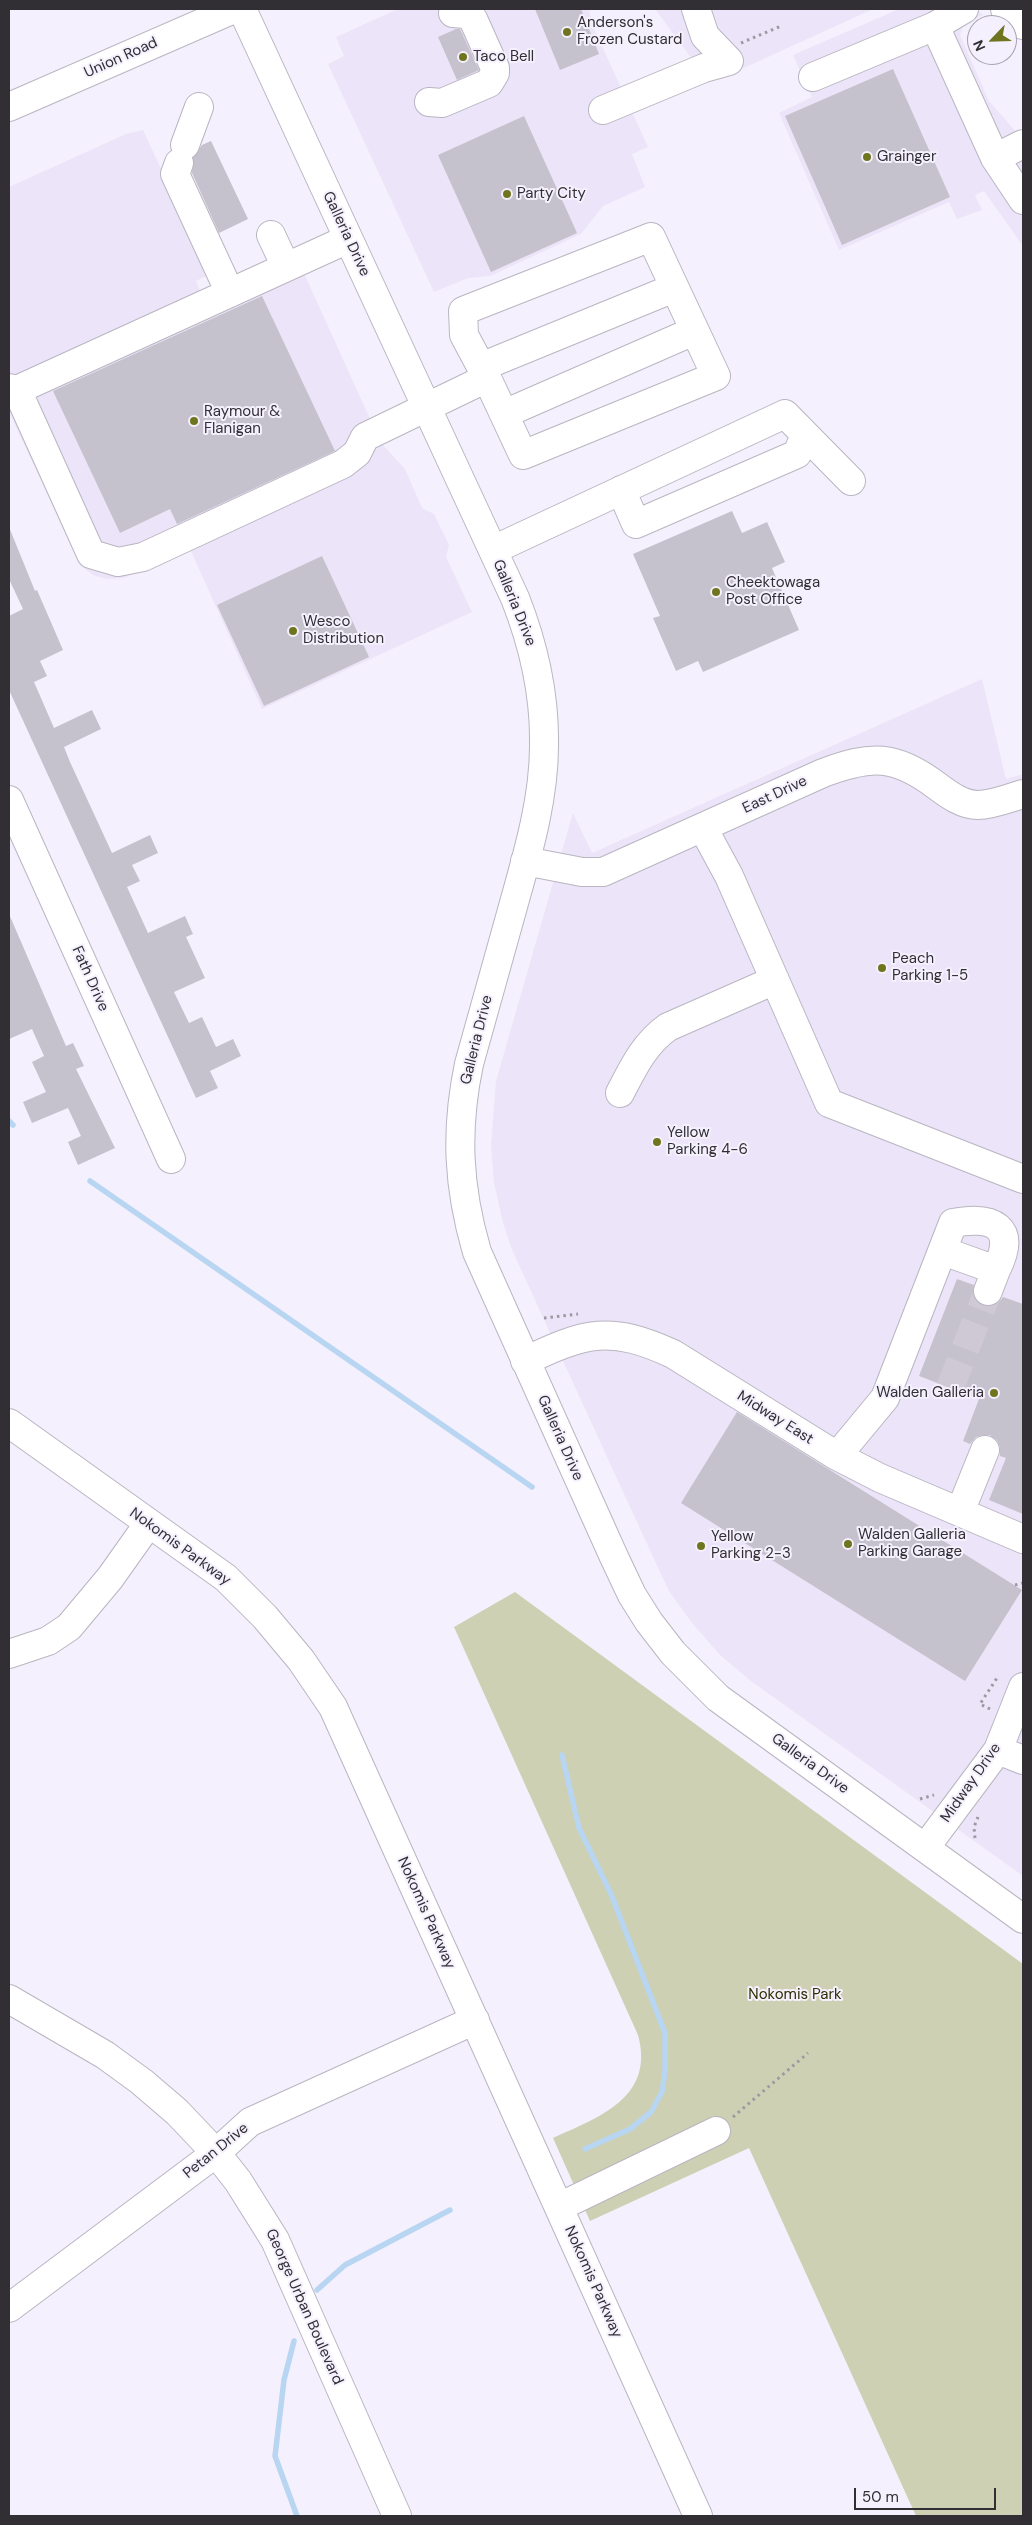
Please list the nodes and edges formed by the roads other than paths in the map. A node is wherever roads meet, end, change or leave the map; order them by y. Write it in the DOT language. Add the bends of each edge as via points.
graph roads {
  1 [pos="234,9"];
  2 [pos="242,9"];
  3 [pos="696,9"];
  4 [pos="964,9"];
  5 [pos="1005,9"];
  6 [pos="453,13"];
  7 [pos="1023,25"];
  8 [pos="935,26"];
  9 [pos="813,77"];
  10 [pos="429,102"];
  11 [pos="9,107"];
  12 [pos="199,107"];
  13 [pos="603,110"];
  14 [pos="1023,144"];
  15 [pos="995,158"];
  16 [pos="1023,200"];
  17 [pos="272,235"];
  18 [pos="348,239"];
  19 [pos="286,267"];
  20 [pos="674,288"];
  21 [pos="230,293"];
  22 [pos="694,331"];
  23 [pos="484,372"];
  24 [pos="13,389"];
  25 [pos="427,408"];
  26 [pos="504,414"];
  27 [pos="805,435"];
  28 [pos="851,481"];
  29 [pos="620,490"];
  30 [pos="492,550"];
  31 [pos="1023,794"];
  32 [pos="9,800"];
  33 [pos="703,828"];
  34 [pos="525,861"];
  35 [pos="775,980"];
  36 [pos="620,1093"];
  37 [pos="171,1159"];
  38 [pos="1023,1179"];
  39 [pos="943,1251"];
  40 [pos="525,1361"];
  41 [pos="9,1423"];
  42 [pos="985,1450"];
  43 [pos="837,1456"];
  44 [pos="960,1512"];
  45 [pos="149,1523"];
  46 [pos="1023,1539"];
  47 [pos="9,1654"];
  48 [pos="1023,1687"];
  49 [pos="998,1750"];
  50 [pos="1023,1760"];
  51 [pos="925,1848"];
  52 [pos="1023,1919"];
  53 [pos="9,1999"];
  54 [pos="475,2020"];
  55 [pos="716,2131"];
  56 [pos="216,2153"];
  57 [pos="559,2207"];
  58 [pos="9,2308"];
  59 [pos="397,2516"];
  60 [pos="698,2516"];
  1 -- 11 [label="street, Union Road"];
  2 -- 18 [label="street, Galleria Drive"];
  3 -- 13 [label="street" via="705,36 734,52"];
  4 -- 8 [label="street"];
  5 -- 7 [label="street"];
  6 -- 10 [label="street" via="466,14 473,19 495,73 489,83 442,103"];
  8 -- 9 [label="street"];
  8 -- 15 [label="street"];
  12 -- 21 [label="street" via="175,174"];
  14 -- 15 [label="street"];
  15 -- 16 [label="street"];
  17 -- 19 [label="street"];
  18 -- 19 [label="street"];
  18 -- 25 [label="street, Galleria Drive"];
  19 -- 21 [label="street"];
  20 -- 22 [label="street"];
  20 -- 23 [label="street"];
  20 -- 23 [label="street" via="651,238 463,311 464,334"];
  21 -- 24 [label="street"];
  22 -- 26 [label="street"];
  22 -- 26 [label="street" via="716,376 523,455"];
  23 -- 25 [label="street"];
  23 -- 26 [label="street"];
  24 -- 25 [label="street" via="91,554 118,562 143,557 343,464 357,453 365,438"];
  25 -- 30 [label="street, Galleria Drive"];
  27 -- 28 [label="street"];
  27 -- 29 [label="street" via="785,414"];
  27 -- 29 [label="street" via="797,454 636,524"];
  29 -- 30 [label="street"];
  30 -- 34 [label="street, Galleria Drive" via="528,632 541,693 544,748 541,783"];
  31 -- 33 [label="street, East Drive" via="978,805 964,802 910,768 893,761 873,759 852,762 823,773"];
  32 -- 37 [label="street, Fath Drive"];
  33 -- 34 [label="street, East Drive" via="603,872 582,872"];
  33 -- 35 [label="street" via="729,876"];
  34 -- 40 [label="street, Galleria Drive" via="469,1064 462,1097 459,1142 468,1220 478,1252"];
  35 -- 36 [label="street" via="659,1034 639,1058"];
  35 -- 38 [label="street" via="829,1103"];
  39 -- 39 [label="street" via="953,1223 970,1220 997,1227 1006,1244 992,1280"];
  39 -- 43 [label="street" via="885,1398"];
  40 -- 43 [label="street, Midway East" via="576,1338 617,1335 645,1342 673,1354"];
  40 -- 51 [label="street, Galleria Drive" via="632,1594 673,1653 718,1698"];
  41 -- 45 [label="street, Nokomis Parkway"];
  42 -- 44 [label="street"];
  43 -- 44 [label="street, Midway East"];
  44 -- 46 [label="street, Midway East"];
  45 -- 47 [label="street" via="110,1578 69,1627 48,1641"];
  45 -- 54 [label="street, Nokomis Parkway" via="226,1578 265,1617 301,1660 332,1707"];
  48 -- 49 [label="street, Midway Drive"];
  49 -- 50 [label="street"];
  49 -- 51 [label="street, Midway Drive"];
  51 -- 52 [label="street, Galleria Drive"];
  53 -- 56 [label="street, George Urban Boulevard" via="105,2055 142,2082 178,2112"];
  54 -- 56 [label="street, Petan Drive" via="250,2122"];
  54 -- 57 [label="street, Nokomis Parkway"];
  55 -- 57 [label="street"];
  56 -- 58 [label="street, Petan Drive"];
  56 -- 59 [label="street, George Urban Boulevard" via="276,2240"];
  57 -- 60 [label="street, Nokomis Parkway"];
}
